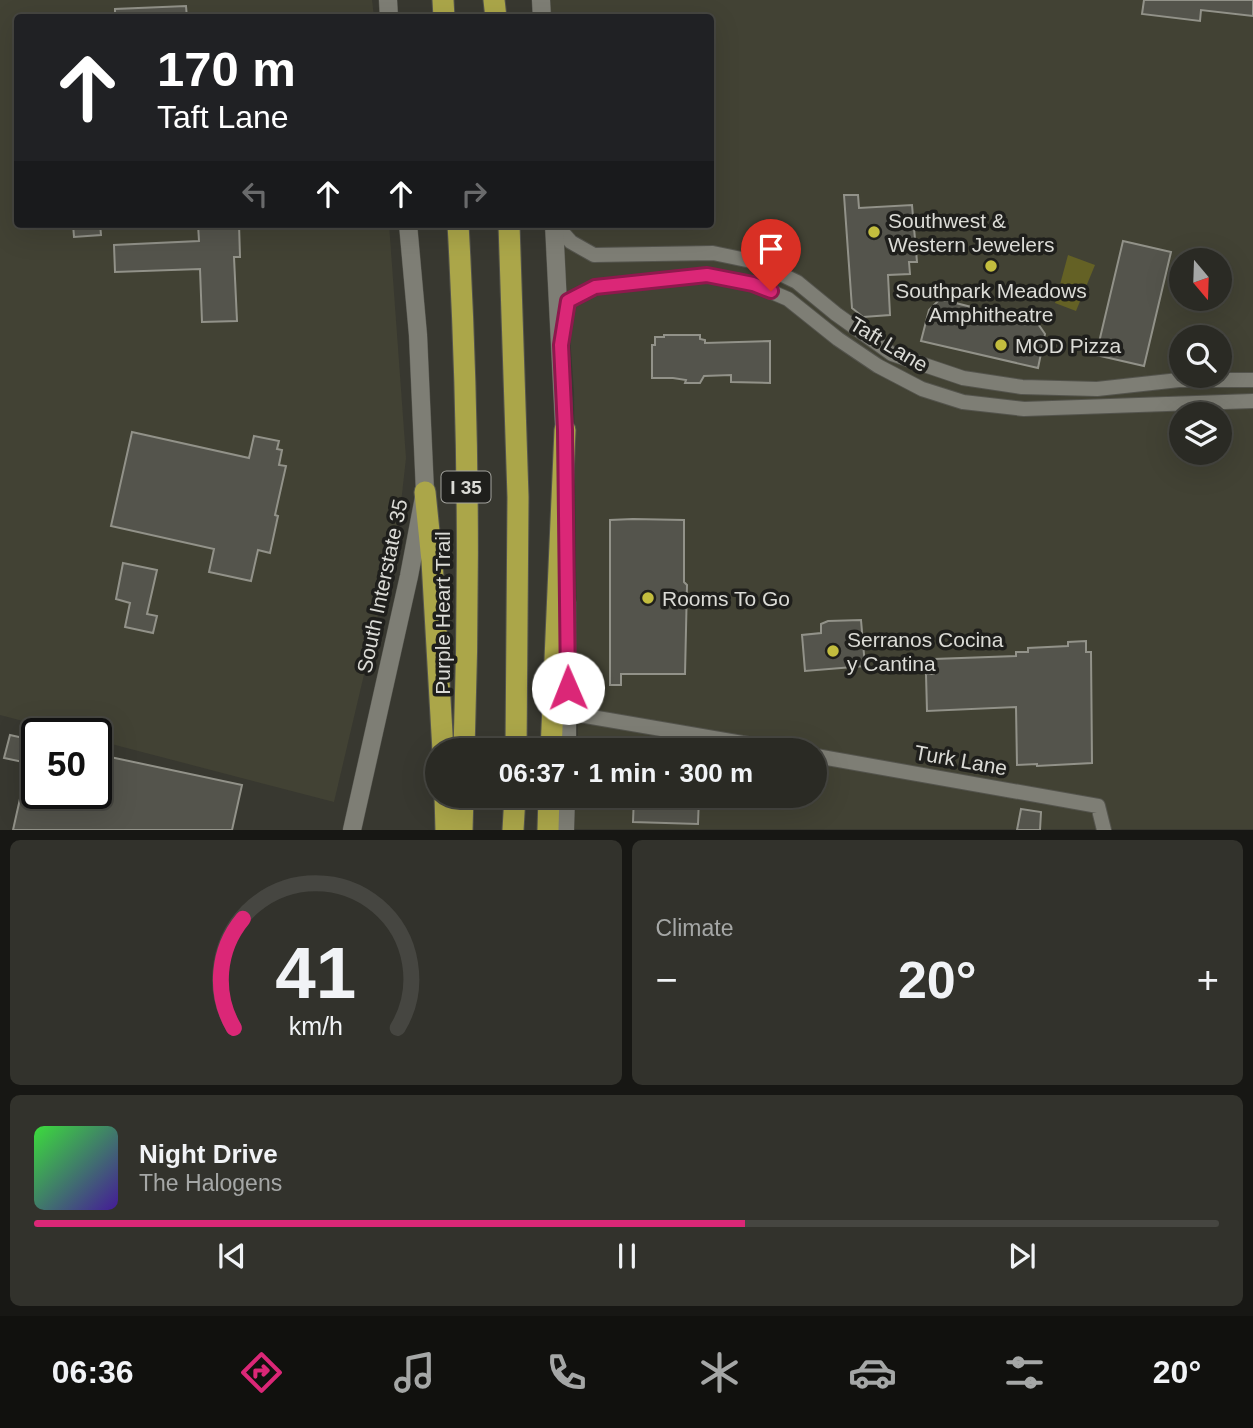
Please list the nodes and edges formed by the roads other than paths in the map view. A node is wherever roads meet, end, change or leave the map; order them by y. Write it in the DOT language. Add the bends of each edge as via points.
graph roads {
  1 [pos="408,228"];
  2 [pos="458,228"];
  3 [pos="509,228"];
  4 [pos="554,228"];
  5 [pos="558,228"];
  6 [pos="561,345"];
  7 [pos="1253,380"];
  8 [pos="1253,401"];
  9 [pos="565,430"];
  10 [pos="425,492"];
  11 [pos="568,713"];
  12 [pos="442,738"];
  13 [pos="464,738"];
  14 [pos="516,738"];
  15 [pos="552,738"];
  16 [pos="567,738"];
  17 [pos="713,738"];
  18 [pos="827,758"];
  19 [pos="445,808"];
  20 [pos="463,808"];
  21 [pos="514,808"];
  22 [pos="549,808"];
  23 [pos="566,808"];
  24 [pos="352,830"];
  25 [pos="446,830"];
  26 [pos="462,830"];
  27 [pos="513,830"];
  28 [pos="548,830"];
  29 [pos="565,830"];
  30 [pos="1104,830"];
  1 -- 10 [label="main road, South Interstate 35"];
  2 -- 13 [label="highway, Purple Heart Trail / I 35" via="467,501"];
  3 -- 14 [label="highway, I 35" via="518,497"];
  4 -- 6 [label="main road"];
  5 -- 7 [label="street, Taft Lane" via="594,255 713,253 756,262 797,282 892,354 963,378 1021,387 1097,388 1179,380"];
  6 -- 8 [label="street, Taft Lane" via="568,301 595,287 707,275 753,284 788,299 878,366 922,389 963,402 1024,409"];
  6 -- 9 [label="main road"];
  9 -- 11 [label="main road"];
  9 -- 15 [label="highway"];
  10 -- 12 [label="highway"];
  10 -- 24 [label="main road, South Interstate 35"];
  11 -- 16 [label="main road"];
  11 -- 17 [label="street"];
  18 -- 30 [label="street, Turk Lane" via="1098,806"];
  19 -- 25 [label="highway"];
  20 -- 26 [label="highway"];
  21 -- 27 [label="highway"];
  22 -- 28 [label="highway"];
  23 -- 29 [label="main road"];
}
